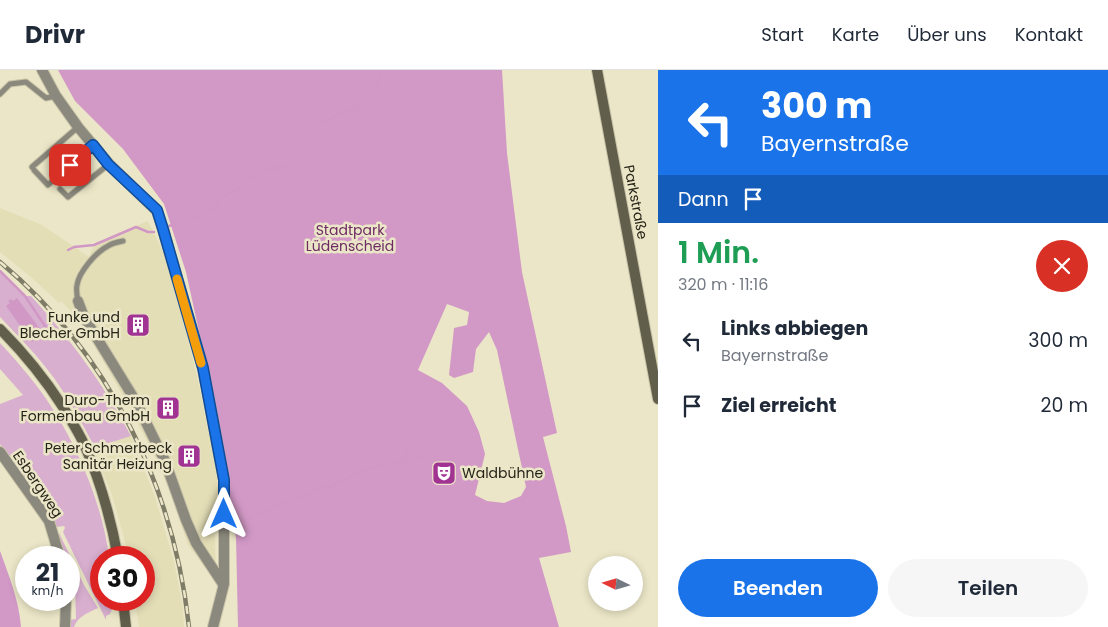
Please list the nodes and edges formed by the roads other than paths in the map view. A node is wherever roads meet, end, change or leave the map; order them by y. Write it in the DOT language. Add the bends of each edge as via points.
graph roads {
  1 [pos="42,70"];
  2 [pos="597,70"];
  3 [pos="0,94"];
  4 [pos="56,96"];
  5 [pos="78,127"];
  6 [pos="93,145"];
  7 [pos="108,164"];
  8 [pos="60,189"];
  9 [pos="123,241"];
  10 [pos="78,301"];
  11 [pos="0,330"];
  12 [pos="658,399"];
  13 [pos="0,452"];
  14 [pos="56,546"];
  15 [pos="115,546"];
  16 [pos="224,584"];
  17 [pos="66,611"];
  18 [pos="125,611"];
  19 [pos="65,627"];
  20 [pos="126,627"];
  21 [pos="214,627"];
  1 -- 4 [label="street"];
  2 -- 12 [label="street, Parkstraße"];
  3 -- 4 [label="lane" via="10,84 26,82 46,98"];
  4 -- 5 [label="street"];
  5 -- 6 [label="street"];
  5 -- 6 [label="lane" via="33,169 48,185"];
  6 -- 7 [label="street"];
  7 -- 8 [label="lane" via="68,197"];
  7 -- 16 [label="street" via="157,210 203,368 224,480"];
  9 -- 10 [label="lane" via="105,247 87,266 79,278"];
  10 -- 16 [label="street" via="84,317 135,400 165,461 196,543"];
  11 -- 15 [label="street" via="28,359 73,423 104,501"];
  13 -- 14 [label="street, Esbergweg" via="49,521"];
  16 -- 21 [label="street"];
  17 -- 19 [label="street"];
  18 -- 20 [label="street"];
}
